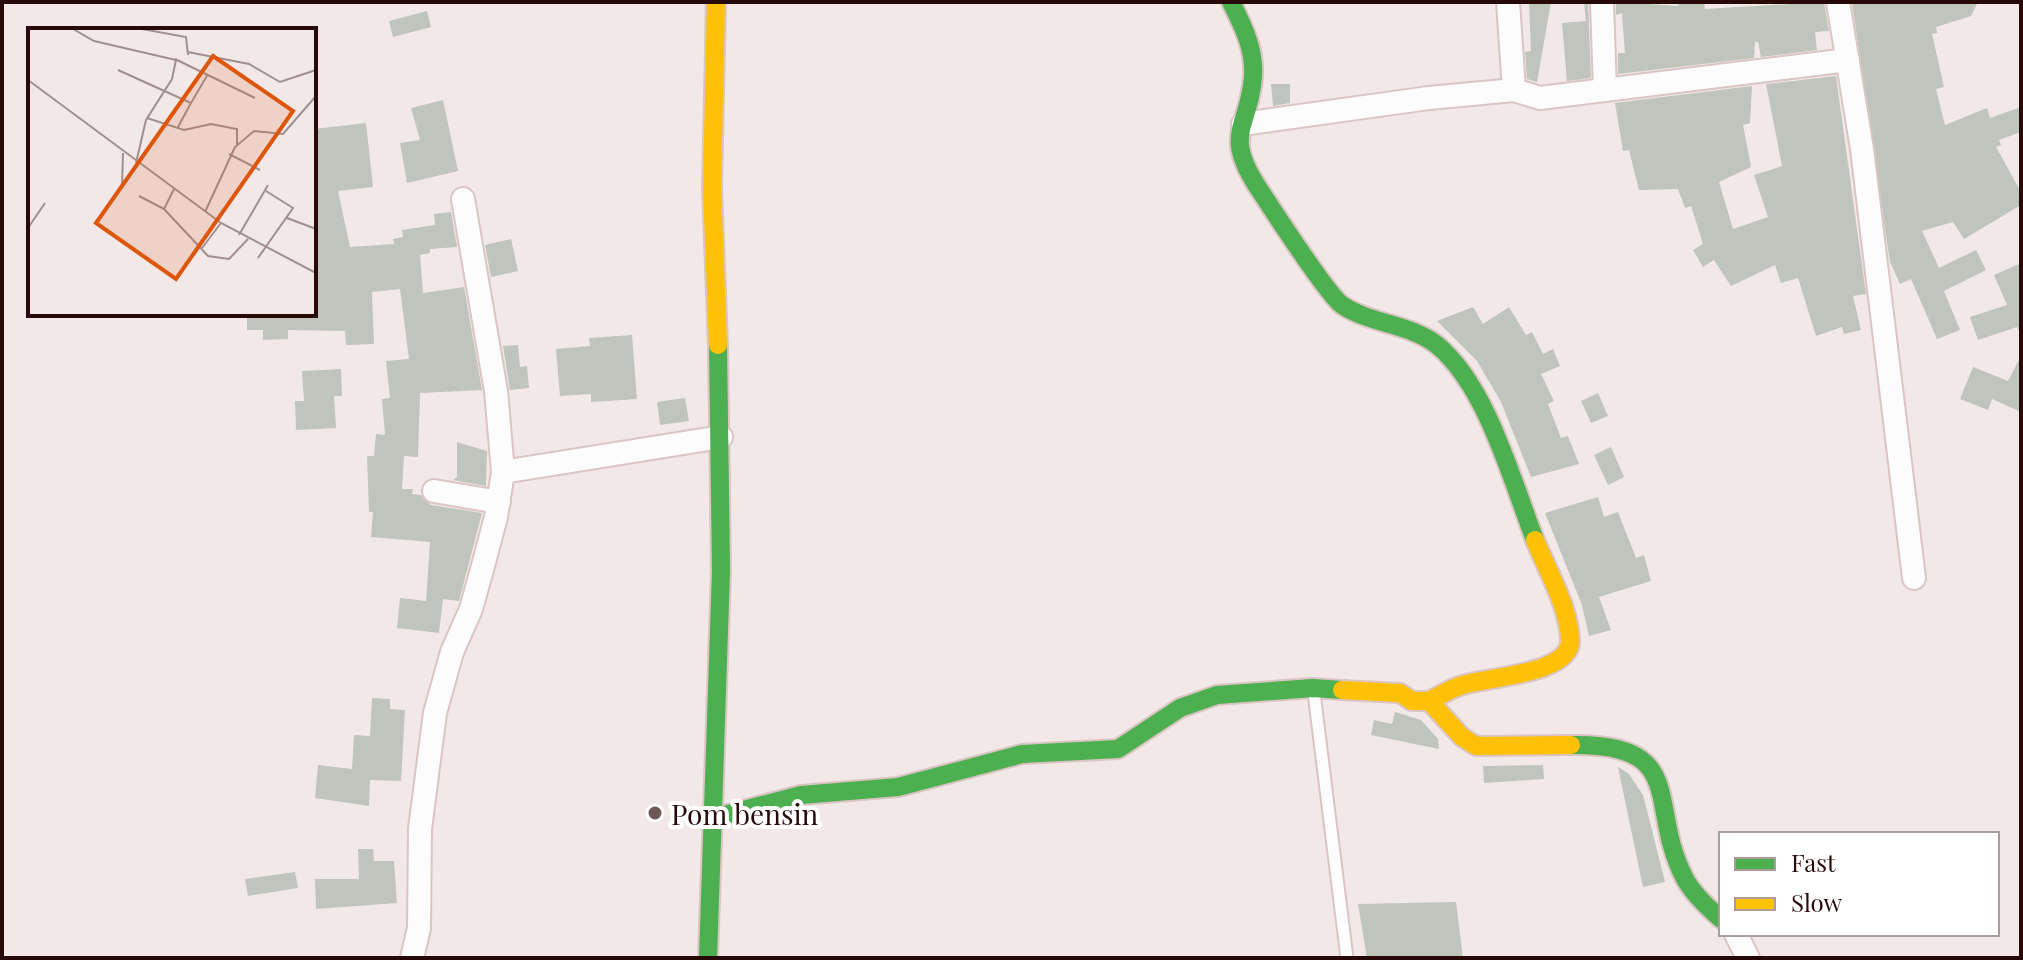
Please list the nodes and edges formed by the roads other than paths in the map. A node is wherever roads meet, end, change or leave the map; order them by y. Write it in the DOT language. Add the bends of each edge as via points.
graph roads {
  1 [pos="716,2"];
  2 [pos="1231,2"];
  3 [pos="1508,2"];
  4 [pos="1602,2"];
  5 [pos="1838,2"];
  6 [pos="1848,60"];
  7 [pos="1514,90"];
  8 [pos="1605,90"];
  9 [pos="1243,124"];
  10 [pos="463,199"];
  11 [pos="721,437"];
  12 [pos="503,472"];
  13 [pos="434,491"];
  14 [pos="499,502"];
  15 [pos="1914,578"];
  16 [pos="1313,688"];
  17 [pos="1429,701"];
  18 [pos="713,818"];
  19 [pos="1719,917"];
  20 [pos="1737,936"];
  21 [pos="412,958"];
  22 [pos="708,958"];
  23 [pos="1347,958"];
  24 [pos="1748,958"];
  1 -- 11 [label="street" via="712,188"];
  2 -- 9 [label="street" via="1249,39 1253,77"];
  3 -- 7 [label="street"];
  4 -- 8 [label="street"];
  5 -- 6 [label="street"];
  6 -- 8 [label="street"];
  6 -- 15 [label="street"];
  7 -- 8 [label="street" via="1540,98"];
  7 -- 9 [label="street"];
  9 -- 17 [label="street" via="1237,139 1241,157 1328,290 1341,304 1436,344 1461,371 1483,409 1564,612 1571,642 1566,655 1551,666 1461,685"];
  10 -- 12 [label="street" via="496,391"];
  11 -- 12 [label="street"];
  11 -- 18 [label="street"];
  12 -- 14 [label="street"];
  13 -- 14 [label="street"];
  14 -- 21 [label="street" via="471,609 435,713 420,829 419,928"];
  16 -- 17 [label="street" via="1400,693 1412,701"];
  16 -- 18 [label="street" via="1198,700 1118,749 1022,754 898,787 801,795"];
  16 -- 23 [label="lane"];
  17 -- 19 [label="street" via="1476,746 1623,748 1645,760 1663,791 1684,877"];
  18 -- 22 [label="street"];
  20 -- 24 [label="street"];
}
